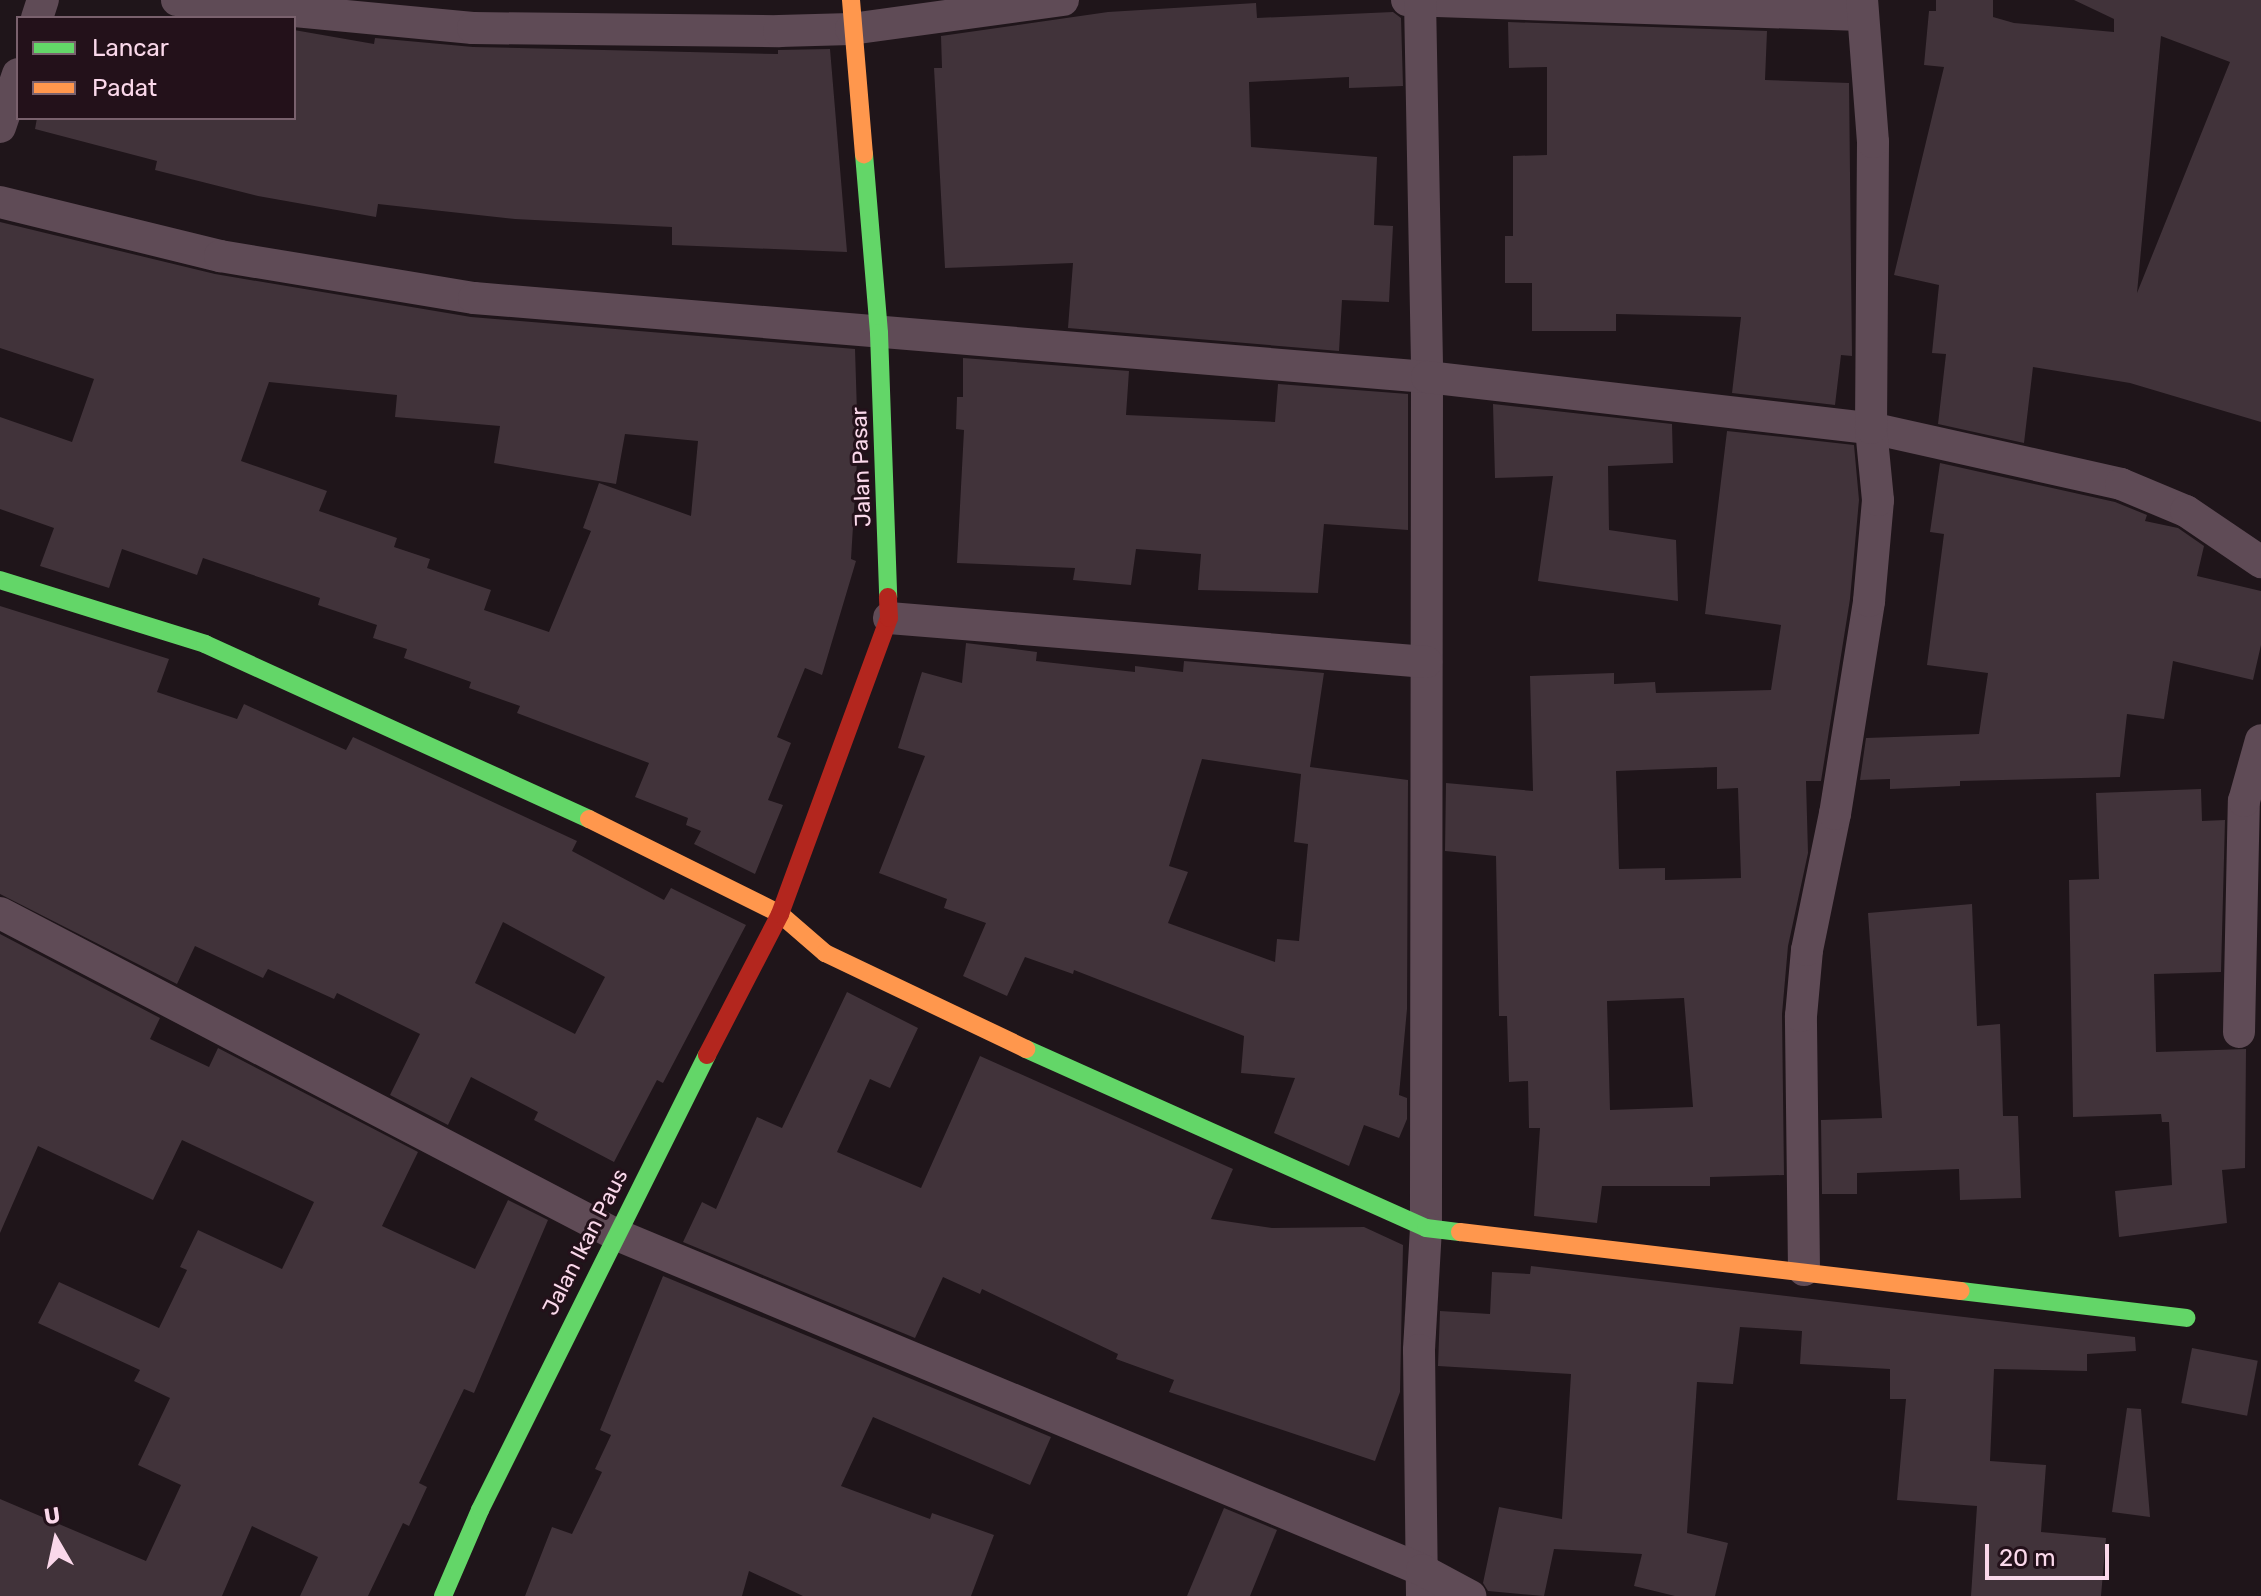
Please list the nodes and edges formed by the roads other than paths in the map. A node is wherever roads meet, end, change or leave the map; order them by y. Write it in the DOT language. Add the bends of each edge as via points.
graph roads {
  1 [pos="177,0"];
  2 [pos="1063,0"];
  3 [pos="1407,0"];
  4 [pos="1420,0"];
  5 [pos="1862,8"];
  6 [pos="851,14"];
  7 [pos="16,80"];
  8 [pos="0,127"];
  9 [pos="0,202"];
  10 [pos="879,333"];
  11 [pos="1427,377"];
  12 [pos="1871,428"];
  13 [pos="2261,562"];
  14 [pos="0,580"];
  15 [pos="889,618"];
  16 [pos="1426,662"];
  17 [pos="2261,740"];
  18 [pos="0,913"];
  19 [pos="780,914"];
  20 [pos="2239,1032"];
  21 [pos="1426,1228"];
  22 [pos="615,1234"];
  23 [pos="1804,1270"];
  24 [pos="2186,1318"];
  25 [pos="1422,1583"];
  26 [pos="443,1596"];
  27 [pos="1470,1596"];
  1 -- 6 [label="street" via="473,28"];
  2 -- 6 [label="street"];
  3 -- 4 [label="street"];
  4 -- 5 [label="street"];
  4 -- 11 [label="street"];
  5 -- 12 [label="street" via="1873,142"];
  6 -- 10 [label="street, Jalan Pasar"];
  7 -- 8 [label="street"];
  9 -- 10 [label="street" via="220,256 474,298"];
  10 -- 11 [label="street"];
  10 -- 15 [label="street, Jalan Pasar"];
  11 -- 12 [label="street"];
  11 -- 16 [label="street"];
  12 -- 13 [label="street" via="2121,484 2186,511"];
  12 -- 23 [label="street" via="1878,500 1869,601 1807,950 1801,1016"];
  14 -- 19 [label="street" via="205,644 479,765"];
  15 -- 16 [label="street"];
  15 -- 19 [label="street, Jalan Pasar"];
  16 -- 21 [label="street"];
  17 -- 20 [label="street" via="2244,801"];
  18 -- 22 [label="street"];
  19 -- 21 [label="street" via="825,953 932,1007"];
  19 -- 22 [label="street, Jalan Ikan Paus"];
  21 -- 23 [label="street"];
  21 -- 25 [label="street" via="1419,1350"];
  22 -- 25 [label="street"];
  22 -- 26 [label="street, Jalan Ikan Paus"];
  23 -- 24 [label="street"];
  25 -- 27 [label="street"];
}
